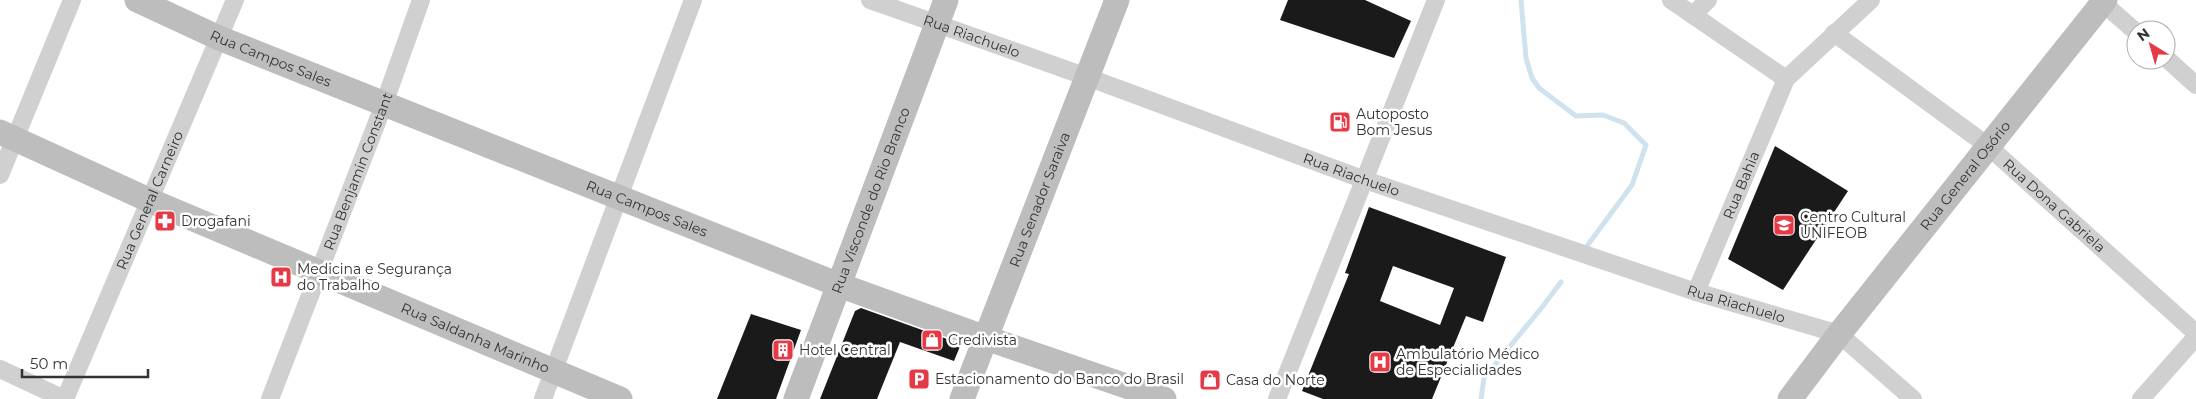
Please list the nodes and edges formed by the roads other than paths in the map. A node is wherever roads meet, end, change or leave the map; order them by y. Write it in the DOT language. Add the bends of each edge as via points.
graph roads {
  1 [pos="72,0"];
  2 [pos="137,0"];
  3 [pos="235,0"];
  4 [pos="421,0"];
  5 [pos="693,0"];
  6 [pos="870,0"];
  7 [pos="946,0"];
  8 [pos="1116,0"];
  9 [pos="1436,0"];
  10 [pos="1670,0"];
  11 [pos="1708,0"];
  12 [pos="1871,0"];
  13 [pos="2104,1"];
  14 [pos="1693,16"];
  15 [pos="2126,22"];
  16 [pos="937,24"];
  17 [pos="1834,33"];
  18 [pos="219,38"];
  19 [pos="2176,67"];
  20 [pos="1087,77"];
  21 [pos="1786,79"];
  22 [pos="2196,84"];
  23 [pos="384,104"];
  24 [pos="8,135"];
  25 [pos="1988,146"];
  26 [pos="0,175"];
  27 [pos="1365,180"];
  28 [pos="619,197"];
  29 [pos="151,201"];
  30 [pos="318,272"];
  31 [pos="839,285"];
  32 [pos="1696,292"];
  33 [pos="2196,333"];
  34 [pos="1839,334"];
  35 [pos="2196,337"];
  36 [pos="986,338"];
  37 [pos="0,369"];
  38 [pos="553,372"];
  39 [pos="64,399"];
  40 [pos="270,399"];
  41 [pos="543,399"];
  42 [pos="620,399"];
  43 [pos="796,399"];
  44 [pos="962,399"];
  45 [pos="1164,399"];
  46 [pos="1277,399"];
  47 [pos="1790,399"];
  48 [pos="1913,399"];
  49 [pos="2141,399"];
  1 -- 24 [label="street"];
  2 -- 18 [label="street, Rua Campos Sales"];
  3 -- 18 [label="street, Rua General Carneiro"];
  4 -- 23 [label="street, Rua Benjamin Constant"];
  5 -- 28 [label="street"];
  6 -- 16 [label="street, Rua Riachuelo"];
  7 -- 16 [label="street, Rua Visconde do Rio Branco"];
  8 -- 20 [label="street, Rua Senador Saraiva"];
  9 -- 27 [label="street"];
  10 -- 14 [label="street"];
  11 -- 14 [label="street"];
  12 -- 17 [label="street"];
  13 -- 15 [label="street"];
  13 -- 25 [label="street, Rua General Osório"];
  14 -- 21 [label="street"];
  16 -- 20 [label="street, Rua Riachuelo"];
  16 -- 31 [label="street, Rua Visconde do Rio Branco"];
  17 -- 21 [label="street"];
  17 -- 25 [label="street, Rua Dona Gabriela"];
  18 -- 23 [label="street, Rua Campos Sales"];
  18 -- 29 [label="street, Rua General Carneiro"];
  19 -- 22 [label="street"];
  20 -- 27 [label="street, Rua Riachuelo"];
  20 -- 36 [label="street, Rua Senador Saraiva"];
  21 -- 32 [label="street, Rua Bahia"];
  23 -- 28 [label="street, Rua Campos Sales"];
  23 -- 30 [label="street, Rua Benjamin Constant"];
  24 -- 26 [label="street"];
  24 -- 29 [label="street, Rua Saldanha Marinho"];
  25 -- 33 [label="street, Rua Dona Gabriela"];
  25 -- 34 [label="street, Rua General Osório"];
  27 -- 32 [label="street, Rua Riachuelo"];
  27 -- 46 [label="street"];
  28 -- 31 [label="street, Rua Campos Sales"];
  28 -- 38 [label="street"];
  29 -- 30 [label="street, Rua Saldanha Marinho"];
  29 -- 39 [label="street, Rua General Carneiro"];
  30 -- 38 [label="street, Rua Saldanha Marinho"];
  30 -- 40 [label="street, Rua Benjamin Constant"];
  31 -- 36 [label="street, Rua Campos Sales"];
  31 -- 43 [label="street, Rua Visconde do Rio Branco"];
  32 -- 34 [label="street, Rua Riachuelo"];
  34 -- 47 [label="street, Rua General Osório"];
  34 -- 48 [label="street"];
  35 -- 49 [label="street"];
  36 -- 44 [label="street, Rua Senador Saraiva"];
  36 -- 45 [label="street, Rua Campos Sales"];
  37 -- 39 [label="street"];
  38 -- 41 [label="street"];
  38 -- 42 [label="street, Rua Saldanha Marinho"];
}
